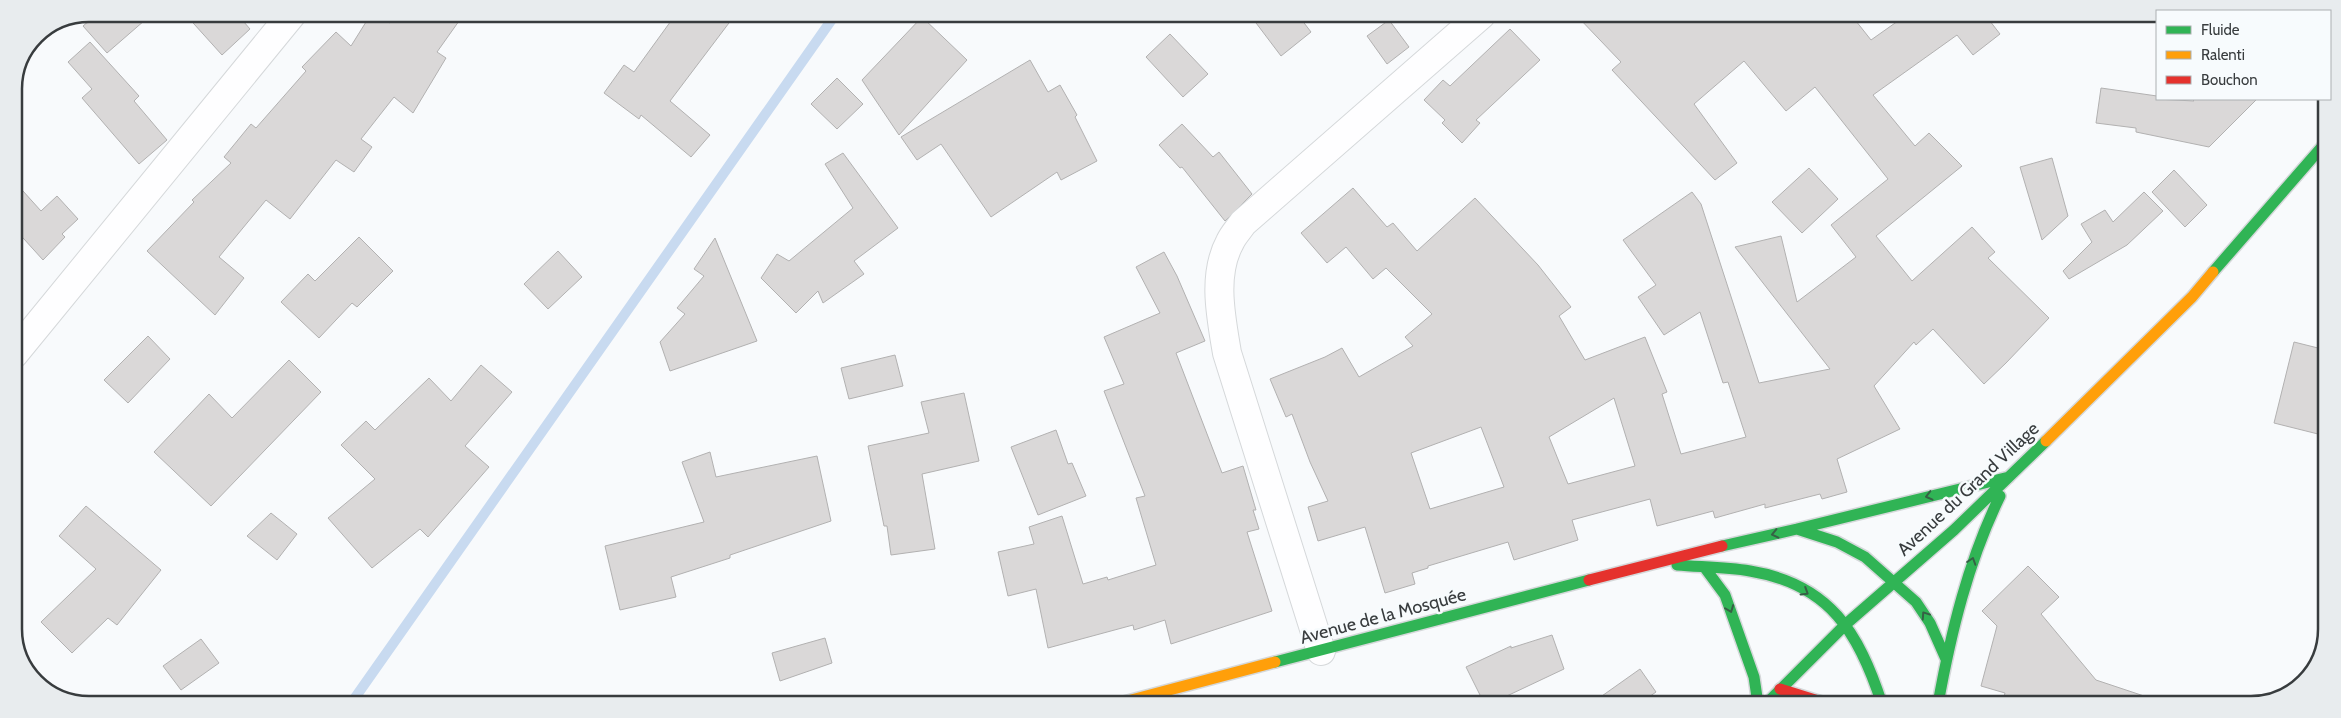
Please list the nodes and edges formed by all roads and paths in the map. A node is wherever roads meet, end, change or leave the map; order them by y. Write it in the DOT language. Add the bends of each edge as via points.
graph roads {
  1 [pos="285,22"];
  2 [pos="1474,22"];
  3 [pos="2318,150"];
  4 [pos="22,344"];
  5 [pos="2010,477"];
  6 [pos="1797,529"];
  7 [pos="1656,562"];
  8 [pos="1705,568"];
  9 [pos="1893,581"];
  10 [pos="1846,624"];
  11 [pos="1321,651"];
  12 [pos="1946,658"];
  13 [pos="1780,689"];
  14 [pos="1147,696"];
  15 [pos="1757,696"];
  16 [pos="1773,696"];
  17 [pos="1802,696"];
  18 [pos="1879,696"];
  19 [pos="1939,696"];
  1 -- 4 [label="street"];
  2 -- 11 [label="street" via="1243,223 1229,242 1221,270 1219,305 1227,353"];
  3 -- 5 [label="street, Avenue du Grand Village" via="2192,297"];
  5 -- 6 [label="street, Avenue de la Mosquée, one-way"];
  5 -- 9 [label="street, Avenue du Grand Village"];
  12 -- 5 [label="street, one-way" via="1975,550"];
  6 -- 7 [label="street, Avenue de la Mosquée, one-way"];
  6 -- 9 [label="street" via="1837,542 1865,557"];
  7 -- 8 [label="street"];
  7 -- 11 [label="street, Avenue de la Mosquée"];
  8 -- 10 [label="street, one-way" via="1764,573 1793,584 1824,604"];
  8 -- 15 [label="street, one-way" via="1724,595 1754,677"];
  9 -- 10 [label="street, Avenue du Grand Village"];
  12 -- 9 [label="street, one-way" via="1916,602"];
  10 -- 13 [label="street, Avenue du Grand Village"];
  10 -- 18 [label="street" via="1867,662"];
  11 -- 14 [label="street, Avenue de la Mosquée"];
  12 -- 19 [label="street"];
  13 -- 16 [label="street, Avenue du Grand Village"];
  13 -- 17 [label="street"];
}
